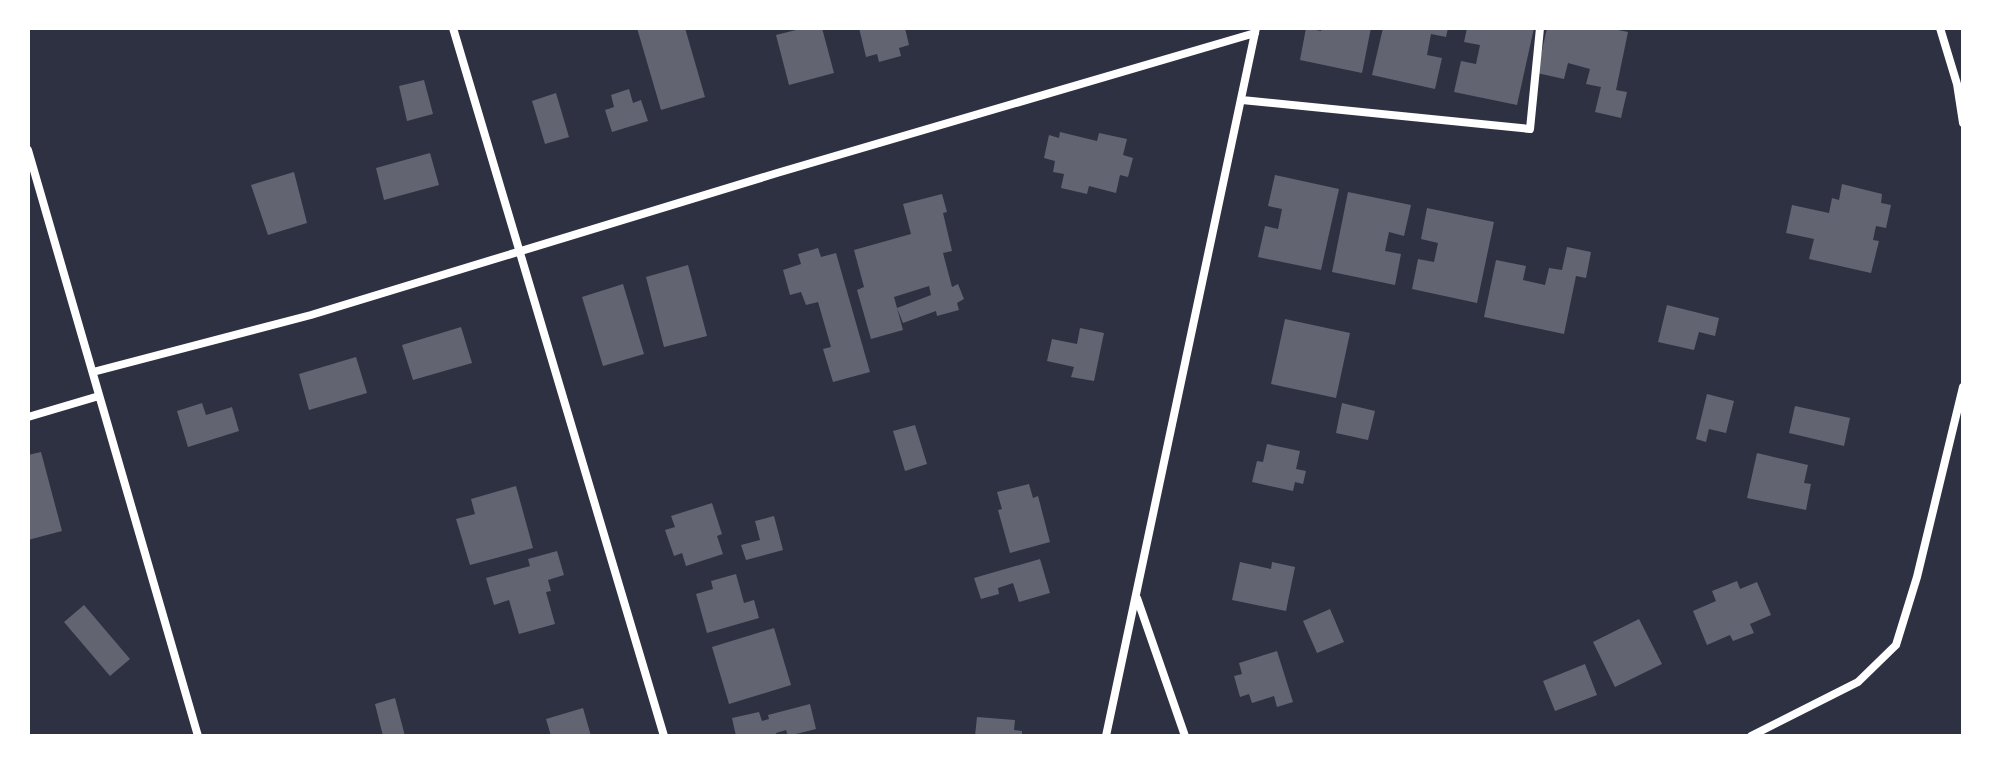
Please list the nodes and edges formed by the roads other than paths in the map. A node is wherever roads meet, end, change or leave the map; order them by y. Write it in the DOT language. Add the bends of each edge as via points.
graph roads {
  1 [pos="453,28"];
  2 [pos="1540,28"];
  3 [pos="1940,28"];
  4 [pos="1255,30"];
  5 [pos="1242,100"];
  6 [pos="1963,123"];
  7 [pos="28,150"];
  8 [pos="520,253"];
  9 [pos="93,372"];
  10 [pos="1963,387"];
  11 [pos="99,396"];
  12 [pos="28,417"];
  13 [pos="1137,598"];
  14 [pos="198,736"];
  15 [pos="664,736"];
  16 [pos="1106,736"];
  17 [pos="1185,736"];
  18 [pos="1751,736"];
  1 -- 8 [label="street"];
  2 -- 5 [label="street" via="1530,129"];
  3 -- 6 [label="street"];
  4 -- 5 [label="street"];
  4 -- 8 [label="street"];
  5 -- 13 [label="street"];
  7 -- 9 [label="street"];
  8 -- 9 [label="street"];
  8 -- 15 [label="street"];
  9 -- 11 [label="street"];
  10 -- 18 [label="street" via="1896,645 1858,682"];
  11 -- 12 [label="street"];
  11 -- 14 [label="street"];
  13 -- 16 [label="street"];
  13 -- 17 [label="street"];
}
